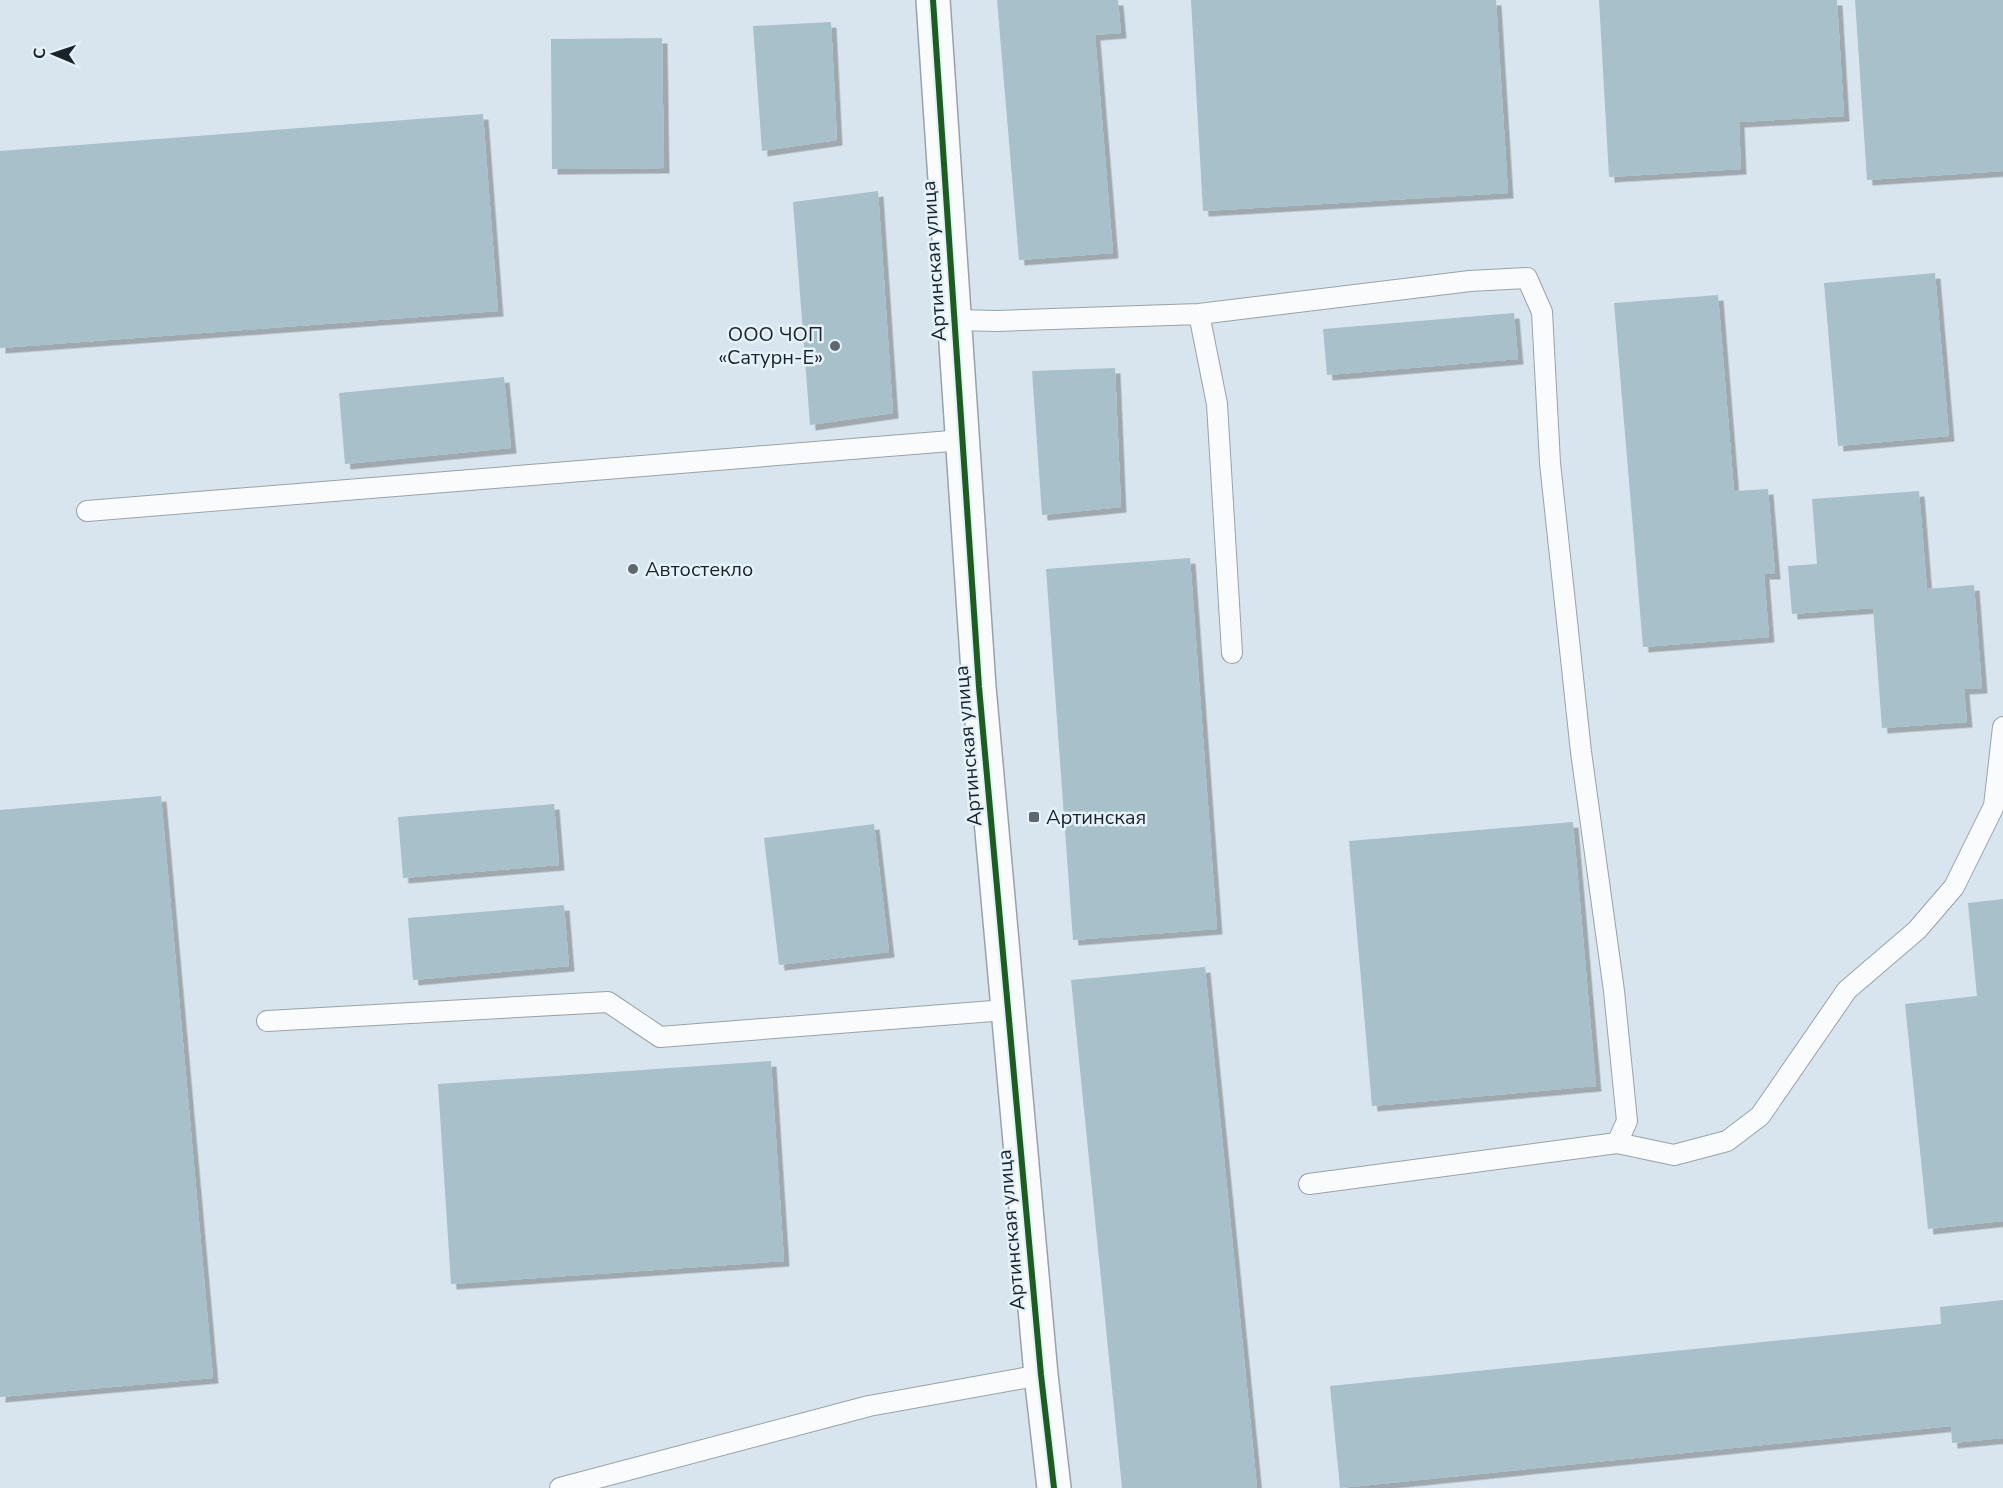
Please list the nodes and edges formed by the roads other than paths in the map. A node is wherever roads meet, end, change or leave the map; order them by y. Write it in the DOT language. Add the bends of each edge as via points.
graph roads {
  1 [pos="933,0"];
  2 [pos="1199,314"];
  3 [pos="955,320"];
  4 [pos="963,440"];
  5 [pos="87,511"];
  6 [pos="1232,654"];
  7 [pos="2003,727"];
  8 [pos="1006,1010"];
  9 [pos="267,1021"];
  10 [pos="1617,1143"];
  11 [pos="1309,1184"];
  12 [pos="1041,1375"];
  13 [pos="560,1488"];
  14 [pos="1054,1488"];
  1 -- 3 [label="street, Артинская улица"];
  2 -- 3 [label="lane"];
  2 -- 6 [label="lane" via="1217,404"];
  2 -- 10 [label="lane" via="1470,281 1527,278 1542,312 1554,498 1581,752 1614,991 1627,1121"];
  3 -- 4 [label="street, Артинская улица"];
  4 -- 5 [label="lane"];
  4 -- 8 [label="street, Артинская улица"];
  7 -- 10 [label="lane" via="1994,806 1954,887 1917,930 1847,990 1760,1116 1727,1142 1674,1155"];
  8 -- 9 [label="lane" via="660,1037 608,1002"];
  8 -- 12 [label="street, Артинская улица"];
  10 -- 11 [label="lane"];
  12 -- 13 [label="lane" via="869,1406"];
  12 -- 14 [label="street, Артинская улица"];
}
